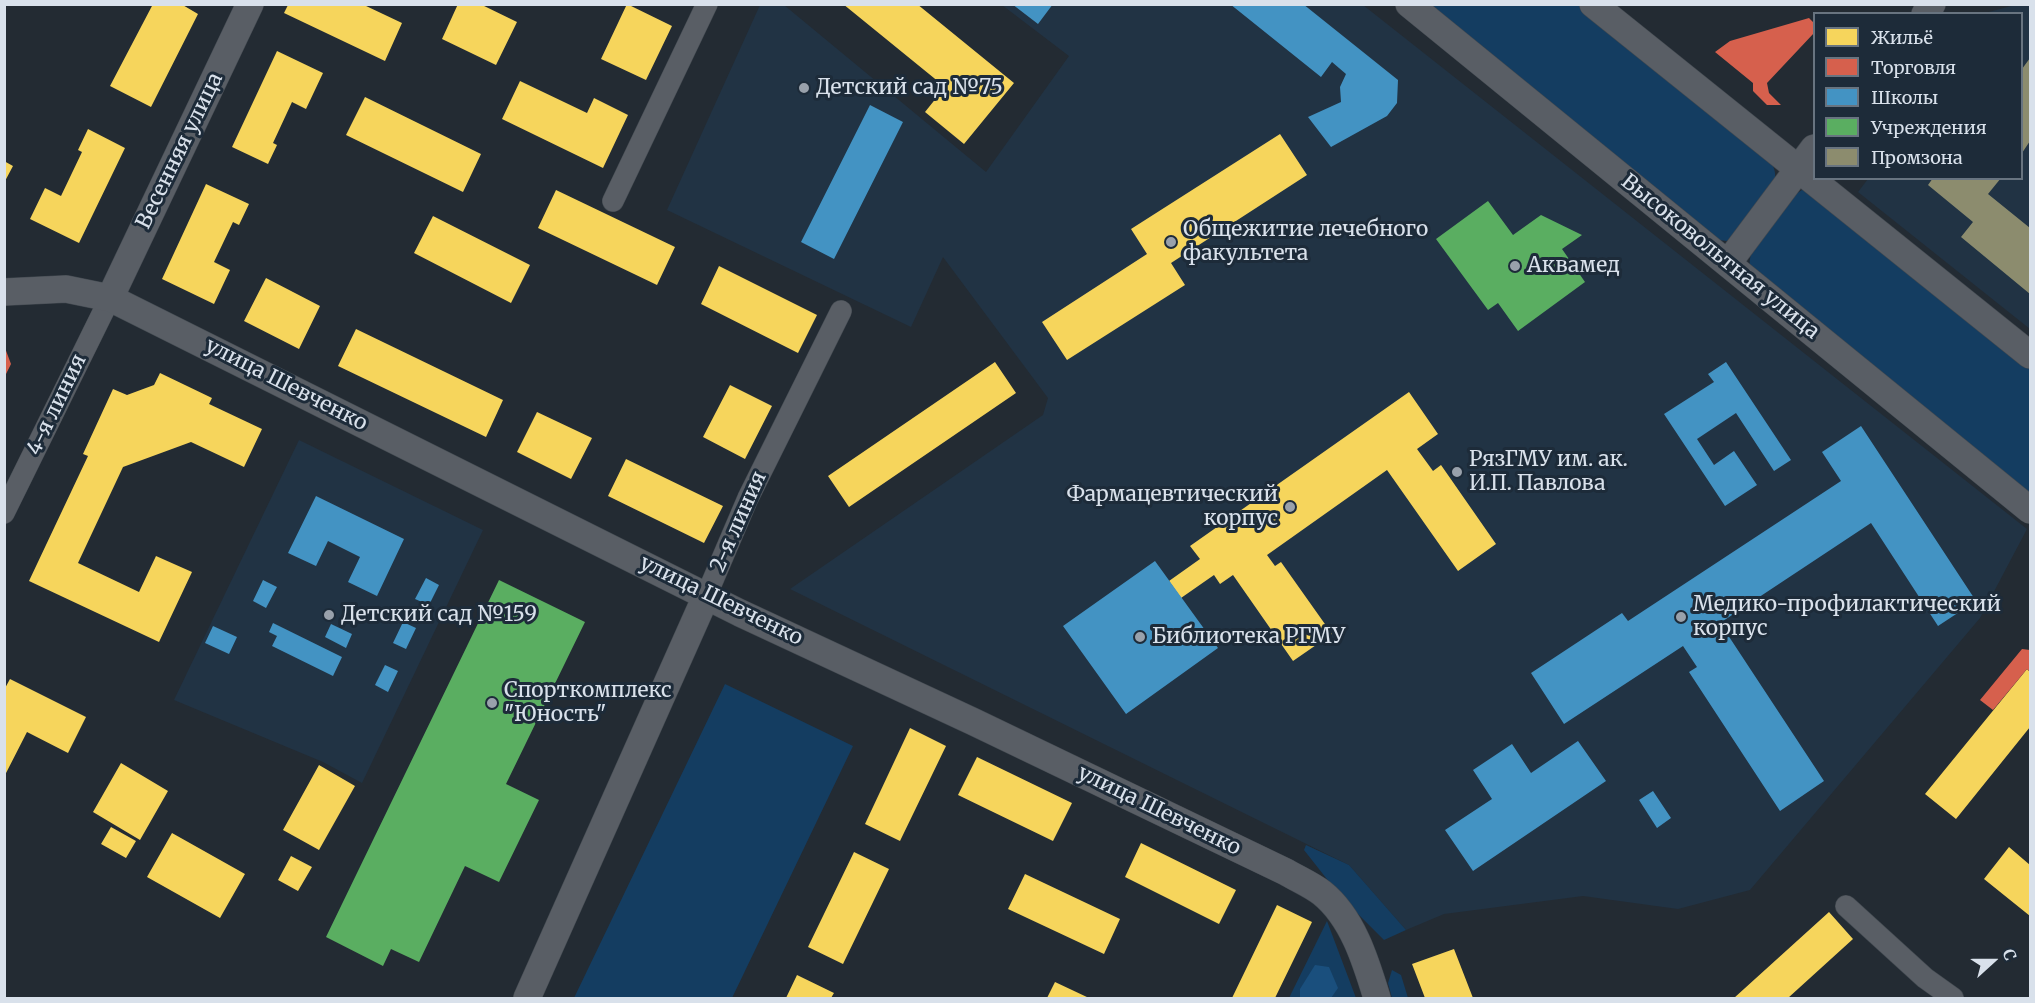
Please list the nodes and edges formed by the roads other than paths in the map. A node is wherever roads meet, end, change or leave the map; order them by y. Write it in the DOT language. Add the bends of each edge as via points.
graph roads {
  1 [pos="250,4"];
  2 [pos="707,4"];
  3 [pos="1409,4"];
  4 [pos="1602,8"];
  5 [pos="1813,150"];
  6 [pos="1797,169"];
  7 [pos="613,201"];
  8 [pos="1728,263"];
  9 [pos="4,292"];
  10 [pos="110,298"];
  11 [pos="841,311"];
  12 [pos="2031,355"];
  13 [pos="2031,510"];
  14 [pos="4,513"];
  15 [pos="707,594"];
  16 [pos="1846,906"];
  17 [pos="527,999"];
  18 [pos="1377,999"];
  19 [pos="1953,999"];
  1 -- 10 [label="street, Весенняя улица"];
  2 -- 7 [label="street"];
  3 -- 8 [label="street, Высоковольтная улица"];
  4 -- 6 [label="street"];
  5 -- 6 [label="street"];
  6 -- 8 [label="street"];
  6 -- 12 [label="street"];
  8 -- 13 [label="street, Высоковольтная улица"];
  9 -- 10 [label="street, улица Шевченко" via="66,290"];
  10 -- 14 [label="street, 4-я линия"];
  10 -- 15 [label="street, улица Шевченко"];
  11 -- 15 [label="street, 2-я линия" via="748,498"];
  15 -- 17 [label="street, 2-я линия"];
  15 -- 18 [label="street, улица Шевченко" via="1323,893 1346,920"];
  16 -- 19 [label="street"];
}
